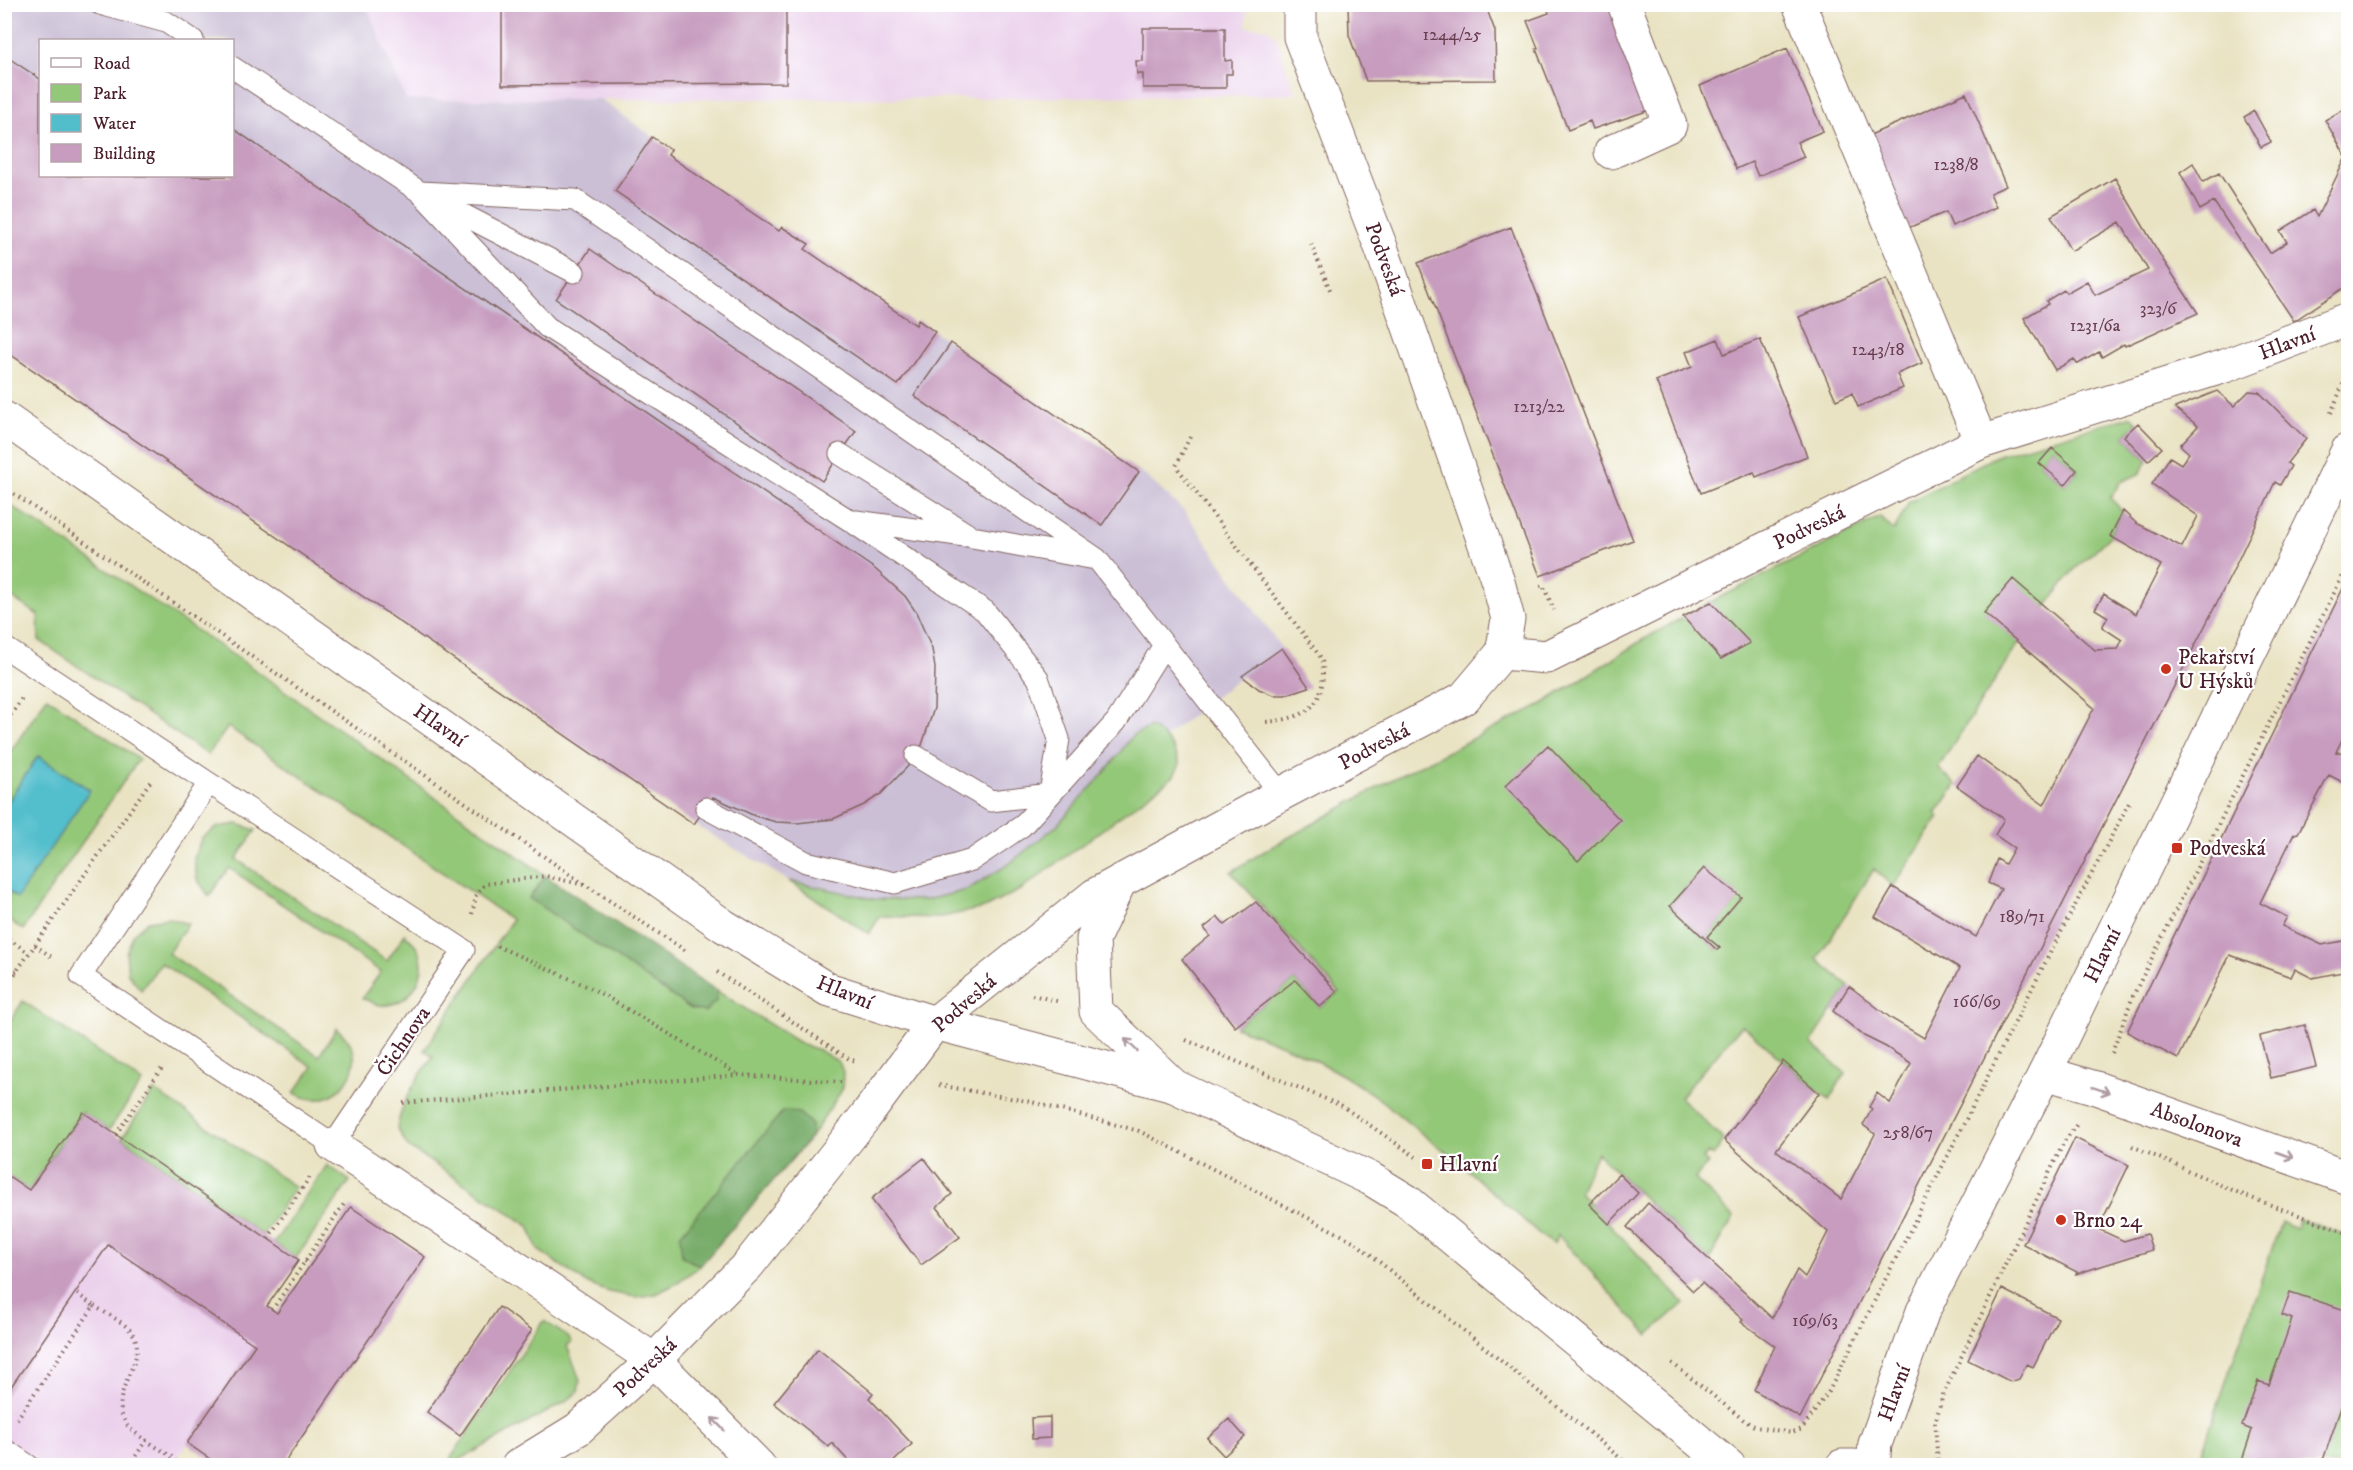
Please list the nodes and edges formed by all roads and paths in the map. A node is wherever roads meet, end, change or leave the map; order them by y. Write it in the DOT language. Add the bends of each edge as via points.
graph roads {
  1 [pos="100,4"];
  2 [pos="1300,4"];
  3 [pos="1624,4"];
  4 [pos="1799,4"];
  5 [pos="192,39"];
  6 [pos="234,68"];
  7 [pos="1611,152"];
  8 [pos="420,192"];
  9 [pos="1311,244"];
  10 [pos="574,272"];
  11 [pos="1331,292"];
  12 [pos="2349,319"];
  13 [pos="2225,366"];
  14 [pos="2349,372"];
  15 [pos="2330,416"];
  16 [pos="4,418"];
  17 [pos="1190,437"];
  18 [pos="1981,442"];
  19 [pos="2349,450"];
  20 [pos="840,454"];
  21 [pos="849,520"];
  22 [pos="972,537"];
  23 [pos="1097,559"];
  24 [pos="2349,565"];
  25 [pos="1534,590"];
  26 [pos="1164,645"];
  27 [pos="1569,646"];
  28 [pos="4,647"];
  29 [pos="1502,653"];
  30 [pos="26,693"];
  31 [pos="1259,722"];
  32 [pos="4,725"];
  33 [pos="167,756"];
  34 [pos="916,756"];
  35 [pos="209,783"];
  36 [pos="1050,794"];
  37 [pos="1281,794"];
  38 [pos="2133,795"];
  39 [pos="706,808"];
  40 [pos="1120,881"];
  41 [pos="587,886"];
  42 [pos="4,936"];
  43 [pos="464,950"];
  44 [pos="29,953"];
  45 [pos="17,971"];
  46 [pos="4,975"];
  47 [pos="4,989"];
  48 [pos="1024,993"];
  49 [pos="1065,1003"];
  50 [pos="935,1023"];
  51 [pos="1181,1038"];
  52 [pos="2108,1062"];
  53 [pos="2045,1073"];
  54 [pos="739,1075"];
  55 [pos="851,1083"];
  56 [pos="1174,1086"];
  57 [pos="149,1087"];
  58 [pos="396,1104"];
  59 [pos="2079,1122"];
  60 [pos="116,1134"];
  61 [pos="2126,1143"];
  62 [pos="333,1145"];
  63 [pos="1418,1158"];
  64 [pos="2349,1178"];
  65 [pos="306,1184"];
  66 [pos="349,1197"];
  67 [pos="2349,1233"];
  68 [pos="268,1238"];
  69 [pos="305,1261"];
  70 [pos="311,1264"];
  71 [pos="76,1293"];
  72 [pos="94,1306"];
  73 [pos="272,1310"];
  74 [pos="1663,1357"];
  75 [pos="654,1360"];
  76 [pos="11,1428"];
  77 [pos="147,1439"];
  78 [pos="4,1449"];
  79 [pos="177,1460"];
  80 [pos="29,1466"];
  81 [pos="129,1466"];
  82 [pos="518,1466"];
  83 [pos="759,1466"];
  84 [pos="1729,1466"];
  85 [pos="1842,1466"];
  86 [pos="1854,1466"];
  87 [pos="1873,1466"];
  88 [pos="1938,1466"];
  1 -- 5 [label="lane" via="166,22"];
  2 -- 29 [label="street, Podveská" via="1300,37 1382,250 1498,582 1508,619"];
  3 -- 7 [label="street" via="1670,125"];
  4 -- 18 [label="street"];
  6 -- 8 [label="lane"];
  8 -- 10 [label="lane"];
  8 -- 21 [label="lane" via="547,327"];
  8 -- 23 [label="lane" via="575,200"];
  9 -- 11 [label="path"];
  12 -- 13 [label="street, Hlavní"];
  13 -- 18 [label="street, Podveská"];
  14 -- 15 [label="path"];
  16 -- 50 [label="street, Hlavní" via="724,926 827,989"];
  17 -- 31 [label="path" via="1176,466 1322,658 1324,681 1306,713"];
  18 -- 27 [label="street, Podveská"];
  19 -- 53 [label="street, Hlavní"];
  20 -- 22 [label="lane"];
  21 -- 22 [label="lane"];
  21 -- 36 [label="lane" via="985,611 1038,678 1059,738"];
  22 -- 23 [label="lane"];
  23 -- 26 [label="lane"];
  24 -- 52 [label="path" via="2133,996"];
  25 -- 27 [label="path" via="1544,585"];
  26 -- 36 [label="lane" via="1116,722"];
  26 -- 37 [label="lane"];
  27 -- 29 [label="street, Podveská" via="1547,657"];
  28 -- 33 [label="lane"];
  29 -- 37 [label="street, Podveská" via="1464,699"];
  30 -- 32 [label="path"];
  33 -- 35 [label="lane"];
  33 -- 44 [label="path"];
  34 -- 36 [label="lane" via="991,801"];
  35 -- 43 [label="lane"];
  35 -- 62 [label="lane" via="81,976"];
  36 -- 39 [label="lane" via="1023,826 972,860 895,883 806,862"];
  37 -- 40 [label="street, Podveská"];
  38 -- 74 [label="path" via="1829,1391 1802,1429 1792,1433 1756,1428"];
  40 -- 50 [label="street, Podveská" via="1095,895"];
  56 -- 40 [label="street, one-way" via="1096,1011 1093,939"];
  41 -- 43 [label="path" via="546,876 485,884 476,896"];
  42 -- 44 [label="path"];
  43 -- 54 [label="path" via="495,945 593,989"];
  43 -- 62 [label="lane, Čichnova"];
  44 -- 45 [label="path"];
  45 -- 46 [label="path"];
  45 -- 47 [label="path"];
  48 -- 49 [label="path"];
  50 -- 56 [label="street, Hlavní"];
  50 -- 75 [label="street, Podveská" via="748,1265"];
  51 -- 63 [label="path" via="1342,1106"];
  53 -- 64 [label="street, Absolonova, one-way"];
  53 -- 87 [label="street, Hlavní" via="1923,1311 1875,1444"];
  54 -- 55 [label="path"];
  54 -- 58 [label="path"];
  56 -- 84 [label="street, Hlavní" via="1371,1179 1407,1201"];
  57 -- 60 [label="path"];
  59 -- 88 [label="path" via="2064,1142 1943,1395 1935,1423"];
  61 -- 67 [label="path" via="2246,1196"];
  62 -- 75 [label="street"];
  65 -- 68 [label="path"];
  66 -- 69 [label="path"];
  69 -- 70 [label="path"];
  69 -- 73 [label="path"];
  71 -- 72 [label="path"];
  72 -- 76 [label="path"];
  72 -- 77 [label="path" via="129,1329 135,1340 135,1363 120,1403 128,1427"];
  75 -- 82 [label="street, Podveská" via="578,1429"];
  83 -- 75 [label="street, one-way"];
  77 -- 79 [label="path"];
  77 -- 81 [label="path"];
  78 -- 80 [label="lane"];
  85 -- 86 [label="street"];
}
